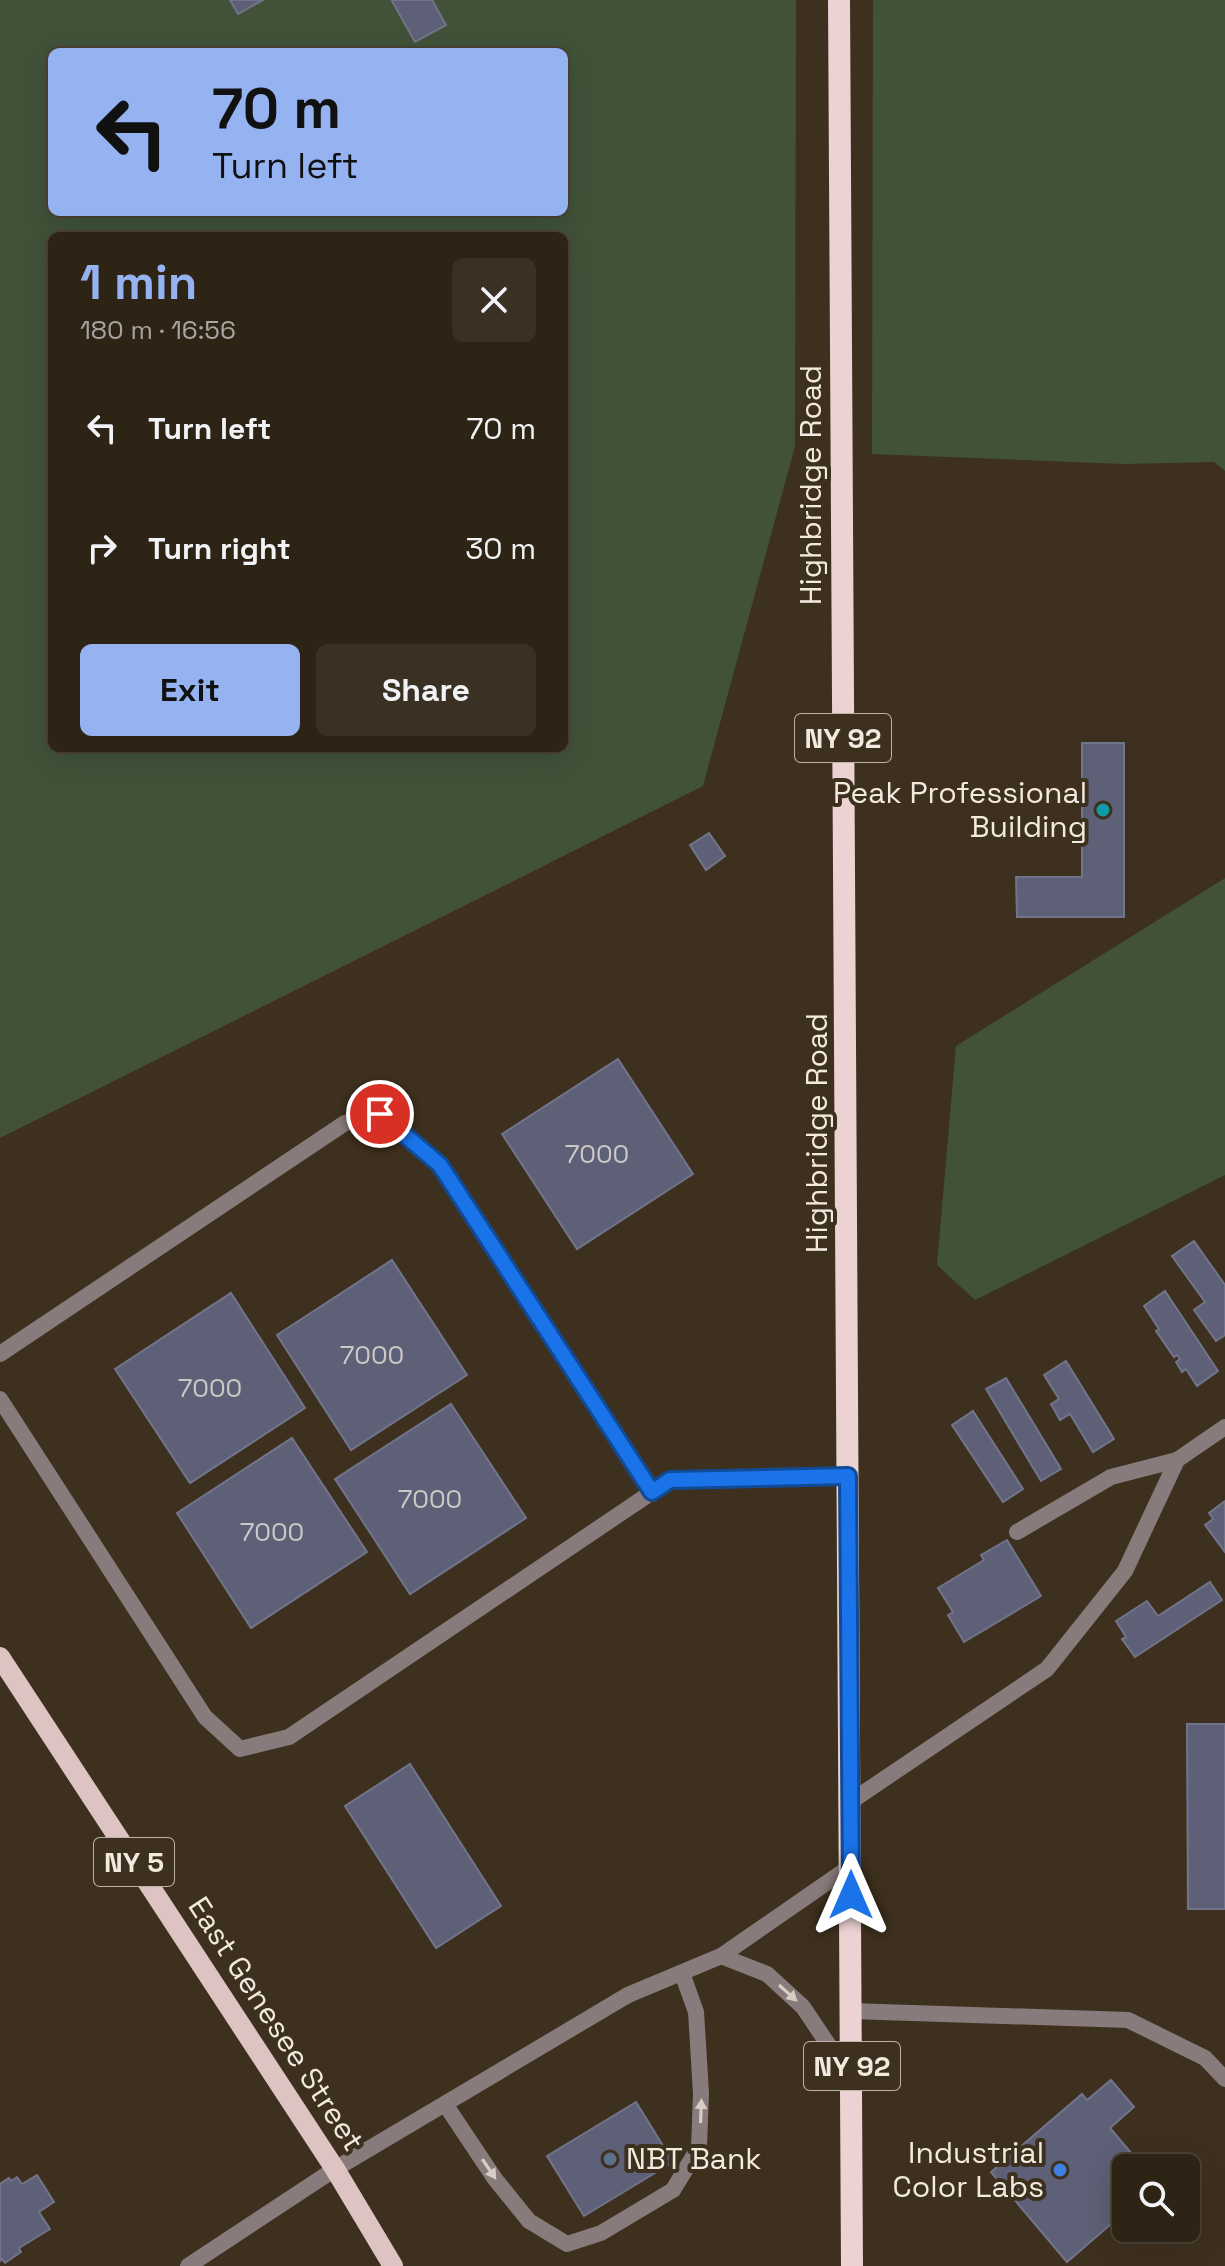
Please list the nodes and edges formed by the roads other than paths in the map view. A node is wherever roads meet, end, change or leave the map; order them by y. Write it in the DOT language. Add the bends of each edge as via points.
graph roads {
  1 [pos="839,0"];
  2 [pos="0,1354"];
  3 [pos="0,1399"];
  4 [pos="1225,1427"];
  5 [pos="1177,1460"];
  6 [pos="848,1476"];
  7 [pos="652,1492"];
  8 [pos="1017,1532"];
  9 [pos="0,1657"];
  10 [pos="850,1802"];
  11 [pos="851,1866"];
  12 [pos="721,1956"];
  13 [pos="682,1973"];
  14 [pos="851,2011"];
  15 [pos="1225,2079"];
  16 [pos="852,2080"];
  17 [pos="445,2104"];
  18 [pos="335,2169"];
  19 [pos="188,2266"];
  20 [pos="393,2266"];
  21 [pos="852,2266"];
  1 -- 6 [label="highway, Highbridge Road / NY 92"];
  2 -- 7 [label="street" via="345,1123 380,1114 440,1165"];
  3 -- 7 [label="street" via="205,1717 240,1749 289,1737"];
  4 -- 5 [label="street"];
  5 -- 8 [label="street" via="1111,1477"];
  5 -- 10 [label="street" via="1125,1571 1047,1669"];
  6 -- 7 [label="street" via="670,1480"];
  6 -- 10 [label="highway, Highbridge Road / NY 92"];
  9 -- 18 [label="main road, East Genesee Street / NY 5"];
  10 -- 11 [label="highway, Highbridge Road / NY 92"];
  11 -- 12 [label="street"];
  11 -- 14 [label="highway, Highbridge Road / NY 92"];
  12 -- 13 [label="street"];
  12 -- 16 [label="street, one-way" via="767,1974 803,2007"];
  13 -- 17 [label="street" via="628,1995"];
  17 -- 13 [label="street, one-way" via="529,2221 567,2244 601,2233 673,2190 699,2147 696,2012"];
  14 -- 15 [label="street" via="1128,2020 1205,2058"];
  14 -- 16 [label="highway, Highbridge Road / NY 92"];
  16 -- 21 [label="highway, Highbridge Road / NY 92"];
  17 -- 18 [label="street"];
  18 -- 19 [label="street"];
  18 -- 20 [label="main road, East Genesee Street / NY 5"];
}
